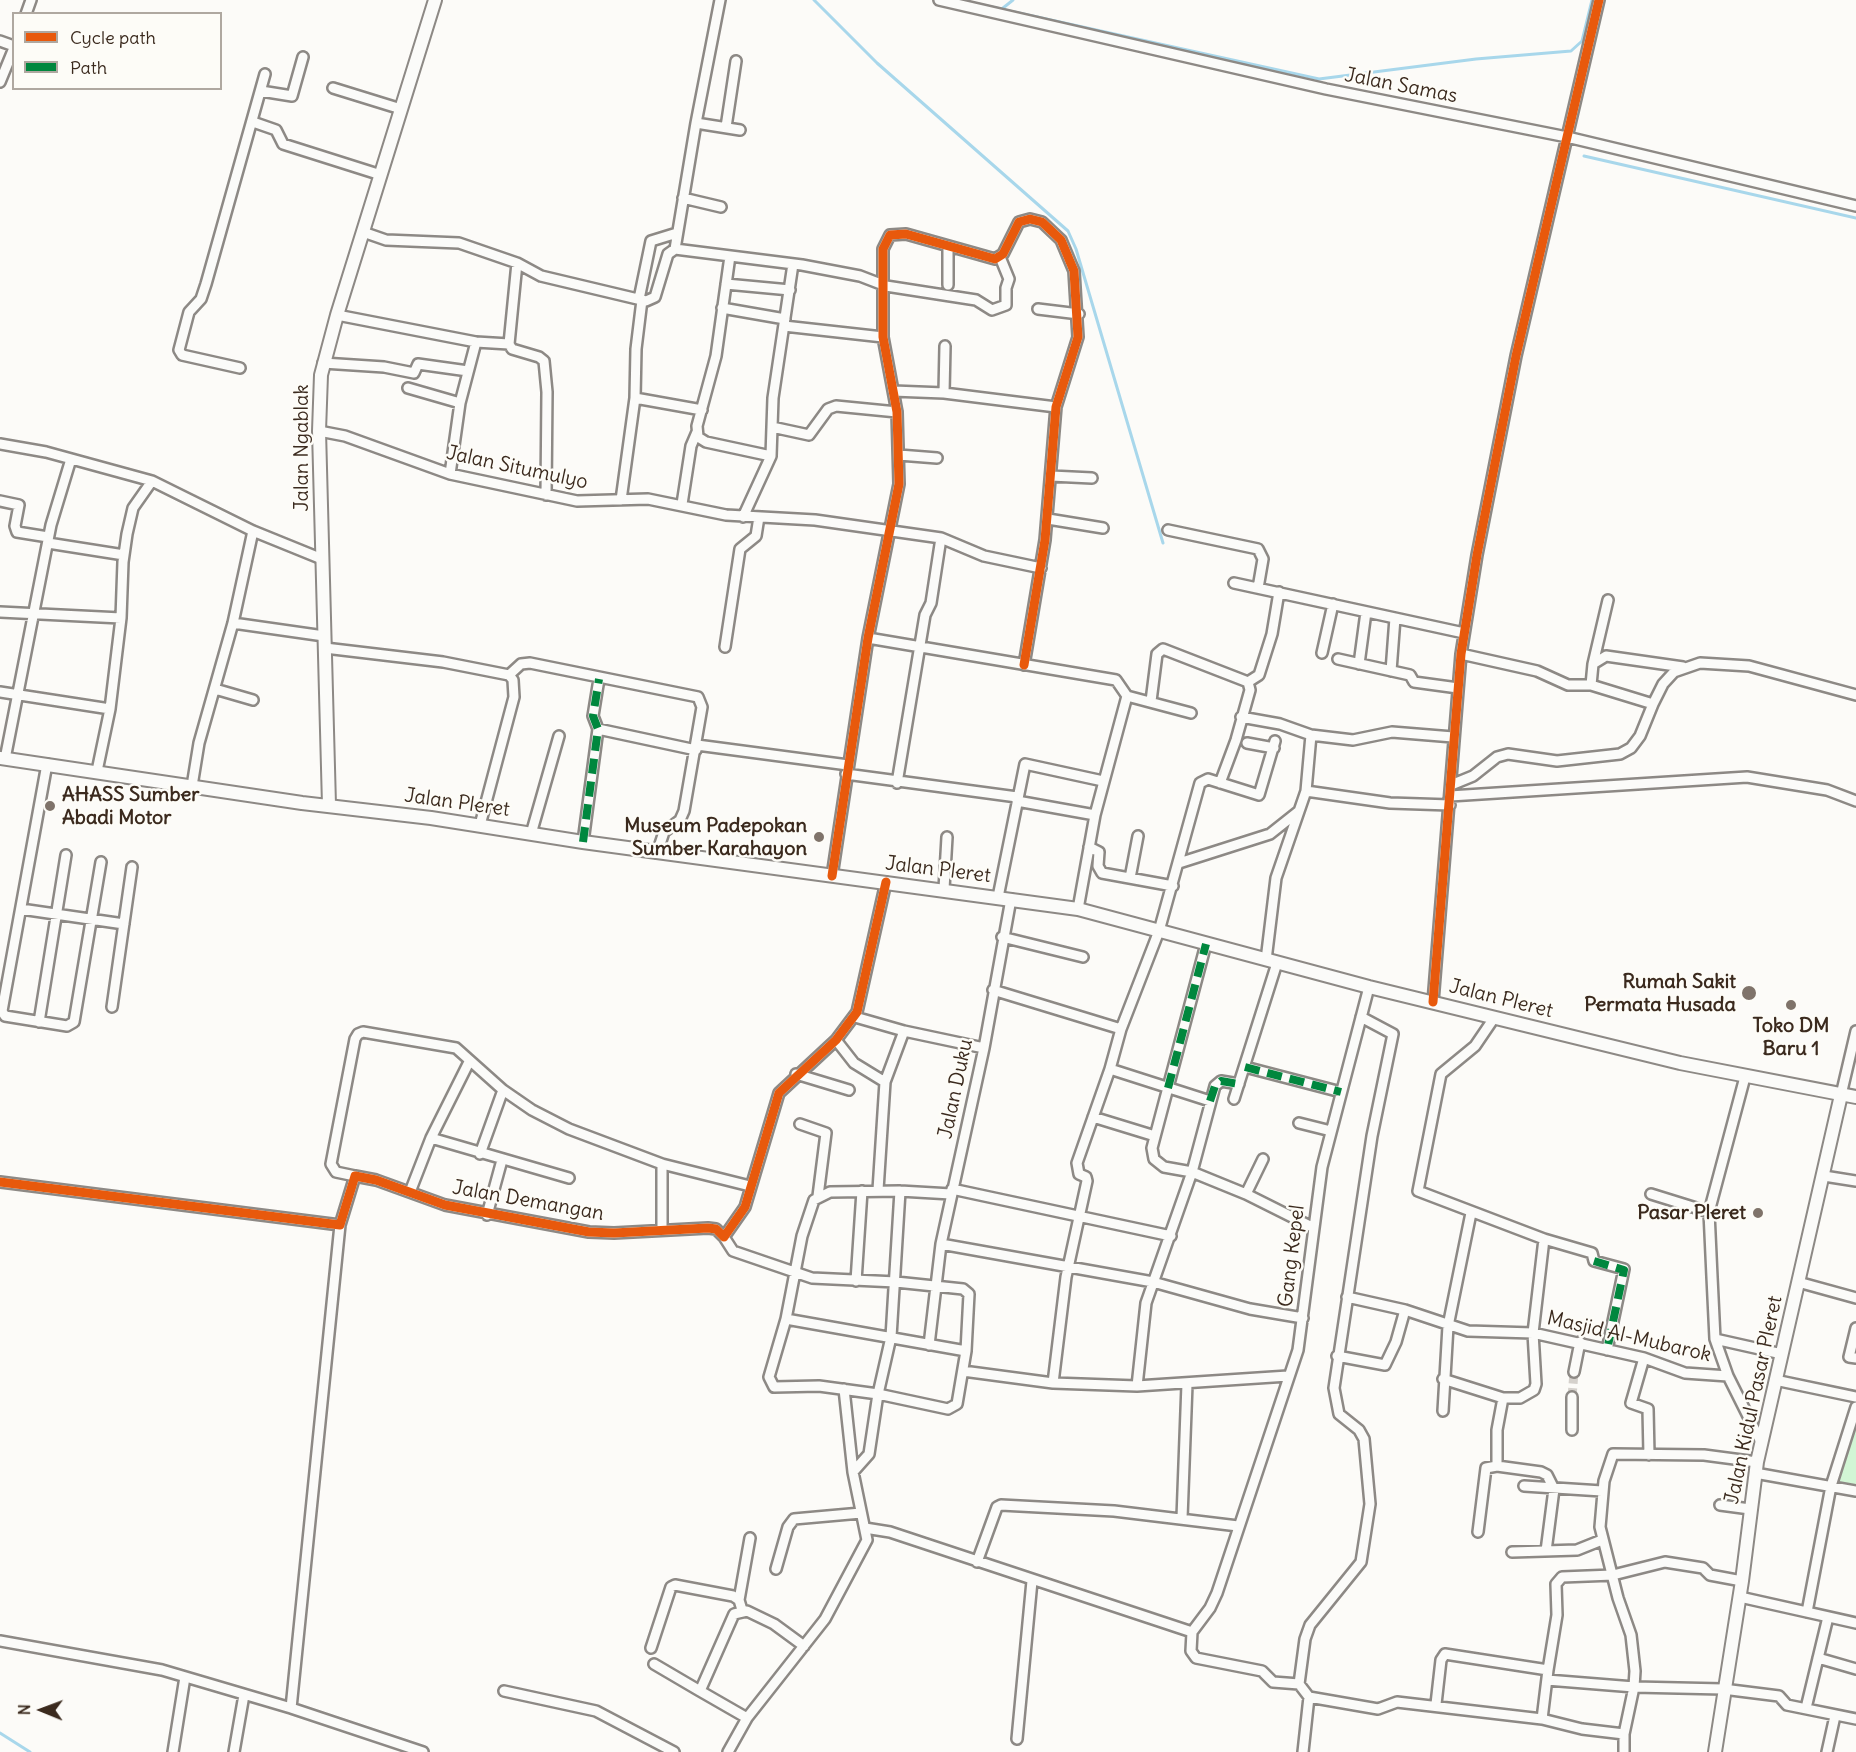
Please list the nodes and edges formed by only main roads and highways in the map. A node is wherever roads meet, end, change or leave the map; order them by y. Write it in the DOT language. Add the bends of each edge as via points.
graph roads {
  1 [pos="435,0"];
  2 [pos="4,755"];
  3 [pos="329,805"];
  4 [pos="1841,1095"];
  5 [pos="1856,1097"];
  6 [pos="1715,1752"];
  1 -- 3 [label="main road, Jalan Ngablak" via="337,315 319,393"];
  2 -- 3 [label="main road, Jalan Pleret" via="47,764 98,765"];
  3 -- 4 [label="main road, Jalan Pleret" via="1078,909 1494,1018 1745,1077"];
  4 -- 5 [label="main road, Jalan Pleret"];
  4 -- 6 [label="main road, Jalan Kidul Pasar Pleret" via="1756,1467"];
}
